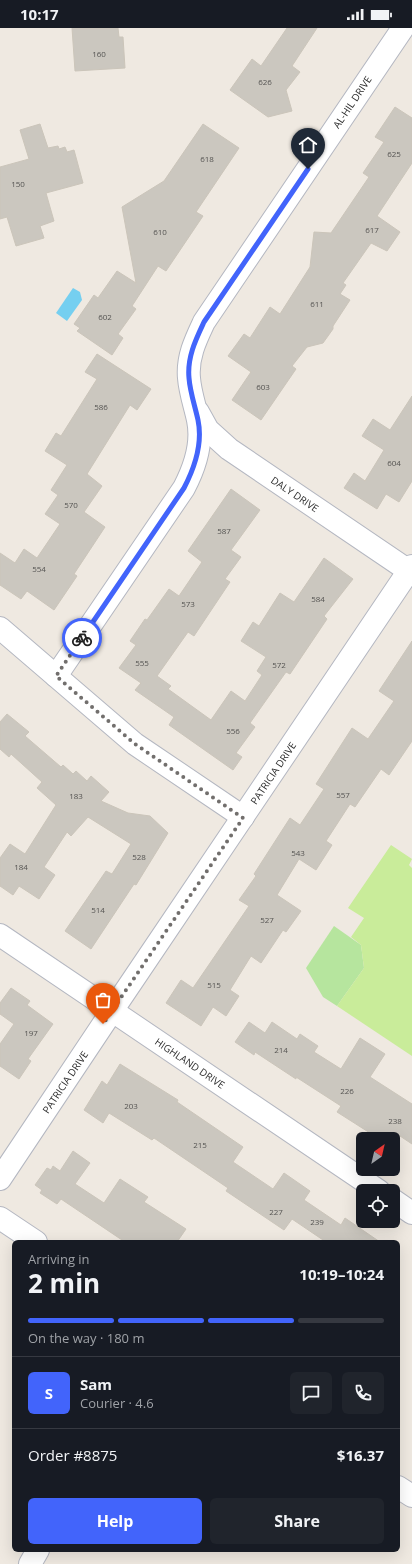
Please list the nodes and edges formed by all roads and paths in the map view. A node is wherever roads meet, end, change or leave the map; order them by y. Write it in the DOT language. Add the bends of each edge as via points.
graph roads {
  1 [pos="403,28"];
  2 [pos="194,405"];
  3 [pos="410,569"];
  4 [pos="0,628"];
  5 [pos="56,676"];
  6 [pos="243,818"];
  7 [pos="0,935"];
  8 [pos="112,1011"];
  9 [pos="0,1179"];
  10 [pos="369,1184"];
  11 [pos="400,1205"];
  12 [pos="412,1213"];
  13 [pos="0,1218"];
  14 [pos="33,1240"];
  15 [pos="400,1487"];
  16 [pos="412,1496"];
  17 [pos="37,1552"];
  18 [pos="30,1564"];
  1 -- 2 [label="street, AL-HIL DRIVE" via="204,322 192,348 188,376"];
  2 -- 3 [label="street, DALY DRIVE" via="208,430 229,449"];
  2 -- 5 [label="street, AL-HIL DRIVE" via="200,439 192,473"];
  3 -- 6 [label="street, PATRICIA DRIVE"];
  4 -- 5 [label="street"];
  5 -- 6 [label="street" via="135,744"];
  6 -- 8 [label="street, PATRICIA DRIVE"];
  7 -- 8 [label="street, HIGHLAND DRIVE"];
  8 -- 9 [label="street, PATRICIA DRIVE"];
  8 -- 10 [label="street, HIGHLAND DRIVE"];
  11 -- 12 [label="street"];
  13 -- 14 [label="street"];
  15 -- 16 [label="street"];
  17 -- 18 [label="street"];
}
